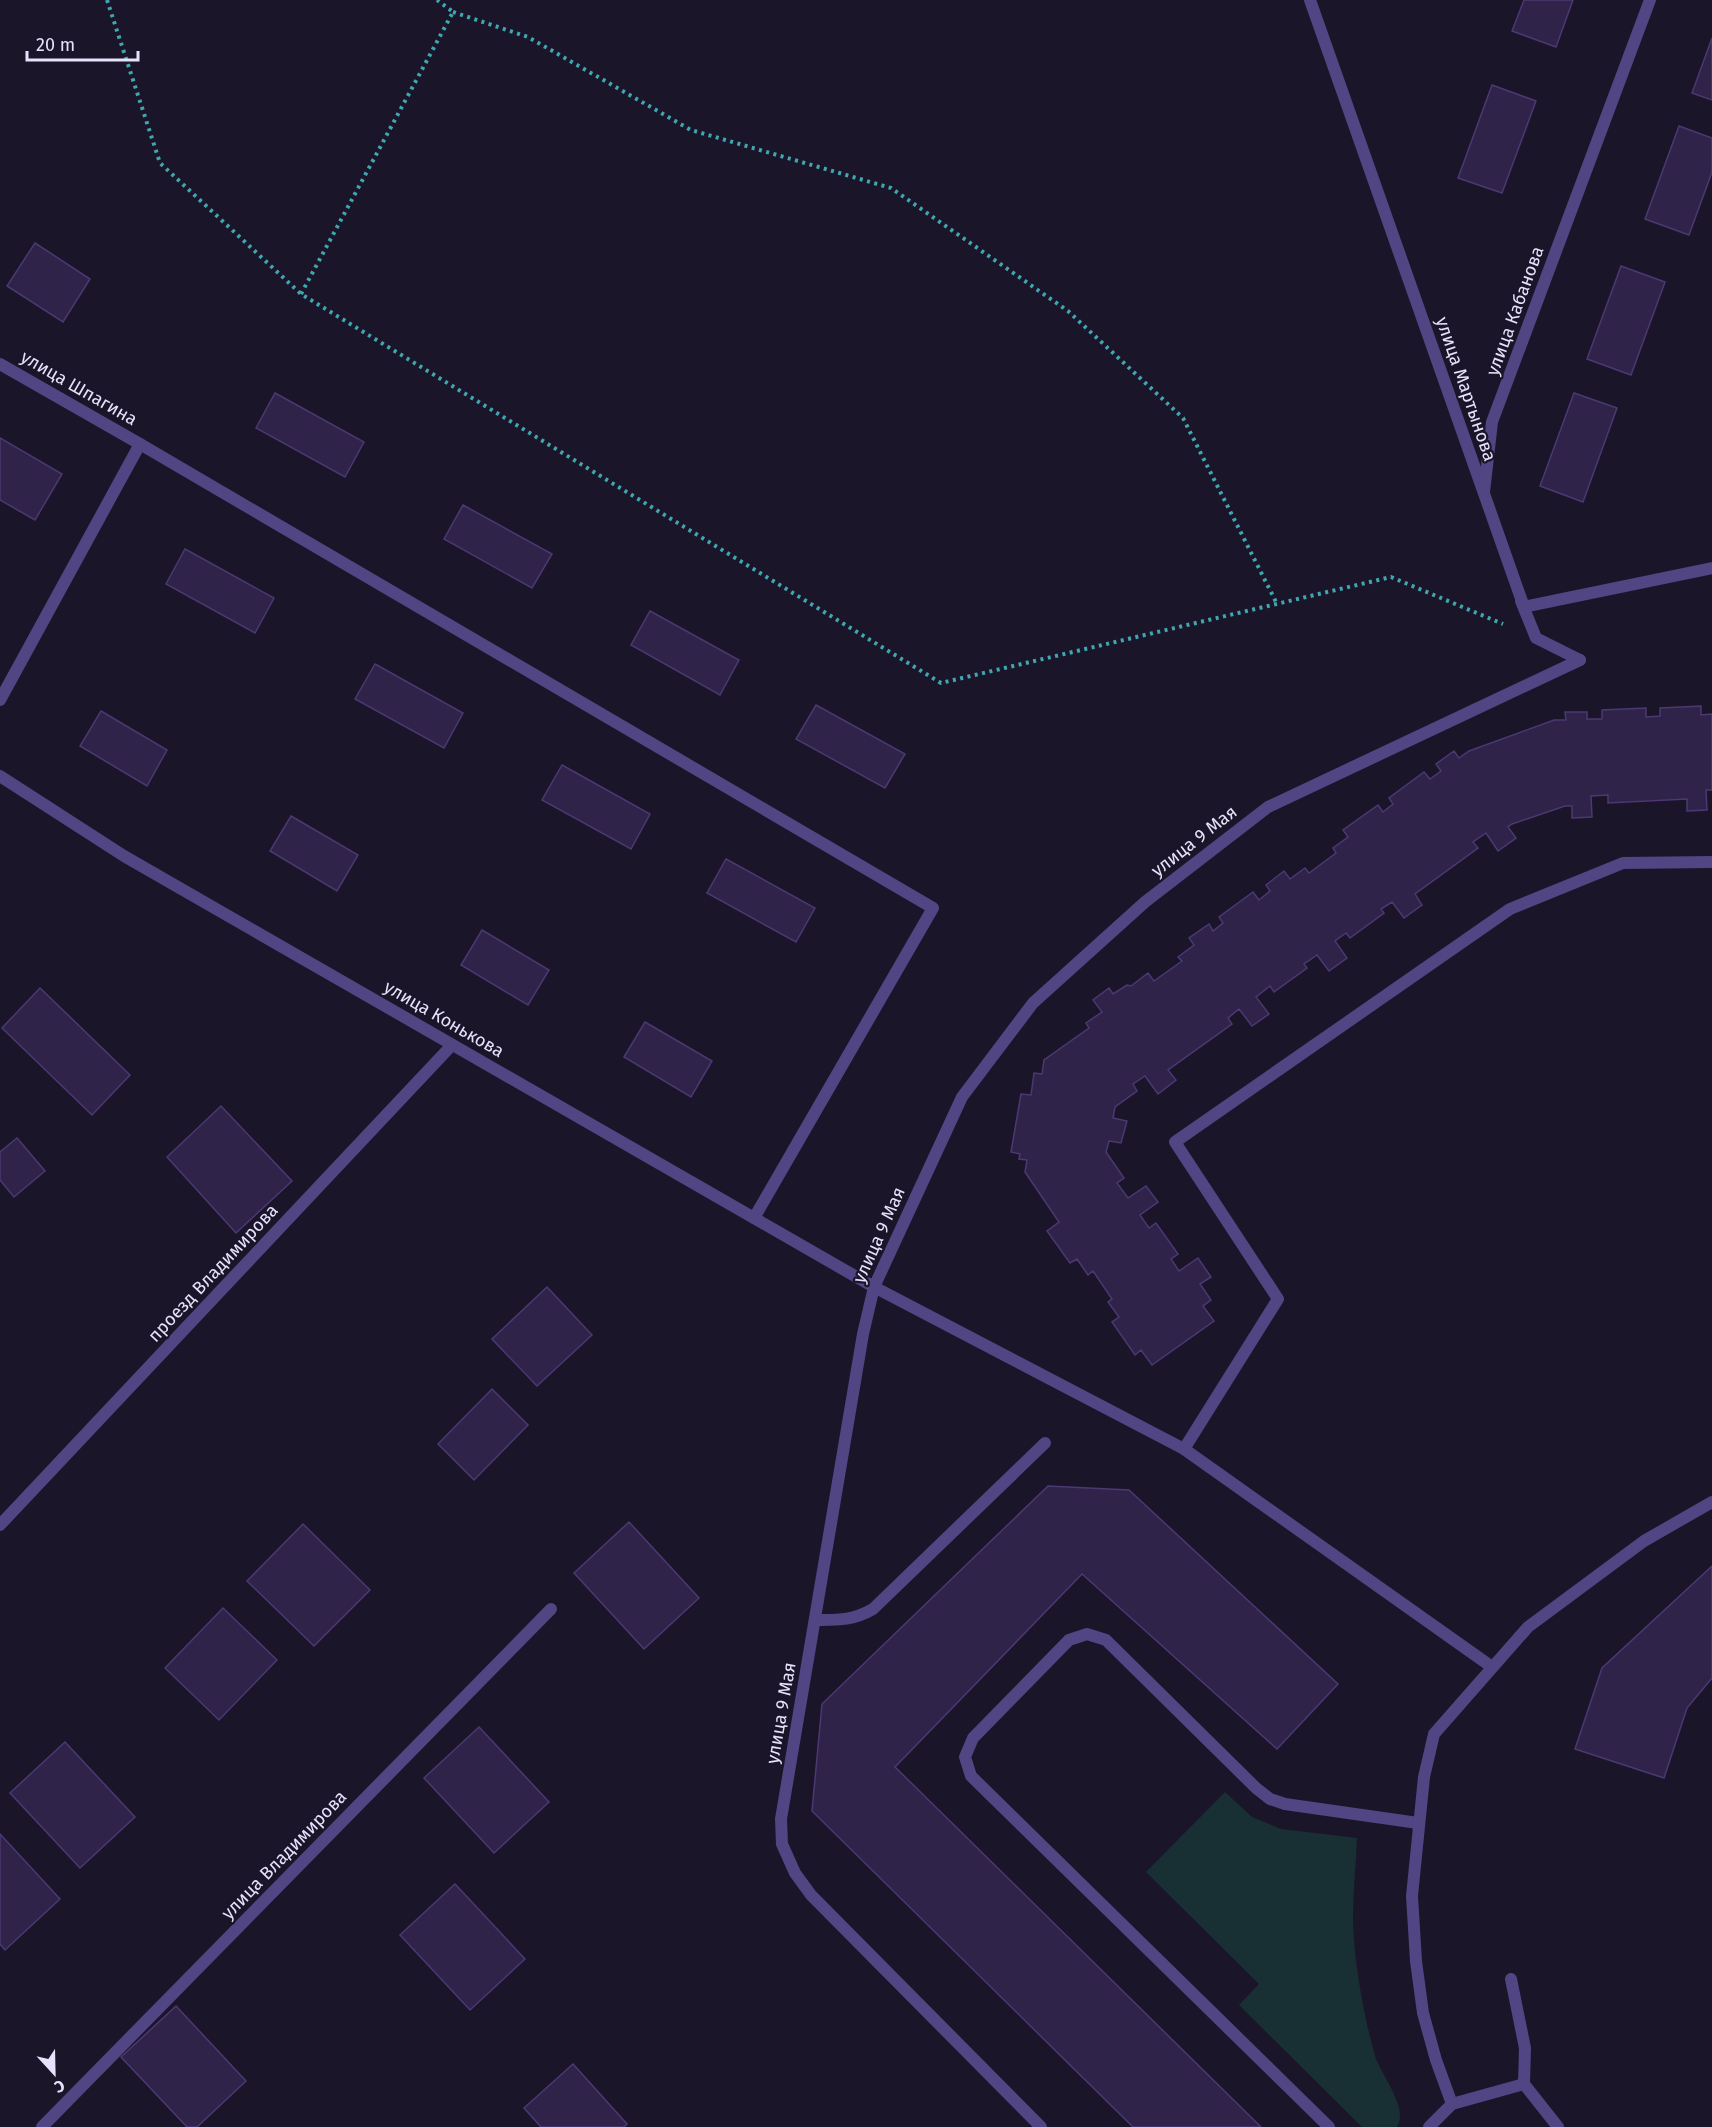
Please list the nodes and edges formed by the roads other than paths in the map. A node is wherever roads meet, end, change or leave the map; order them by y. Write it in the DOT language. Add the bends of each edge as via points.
graph roads {
  1 [pos="1310,0"];
  2 [pos="1650,0"];
  3 [pos="0,364"];
  4 [pos="140,444"];
  5 [pos="1484,495"];
  6 [pos="1712,568"];
  7 [pos="1524,608"];
  8 [pos="1580,660"];
  9 [pos="0,700"];
  10 [pos="0,776"];
  11 [pos="1712,862"];
  12 [pos="452,1045"];
  13 [pos="754,1218"];
  14 [pos="874,1287"];
  15 [pos="1045,1443"];
  16 [pos="1184,1449"];
  17 [pos="1712,1502"];
  18 [pos="0,1525"];
  19 [pos="551,1609"];
  20 [pos="815,1620"];
  21 [pos="1492,1667"];
  22 [pos="1418,1823"];
  23 [pos="1510,1978"];
  24 [pos="1524,2084"];
  25 [pos="1452,2104"];
  26 [pos="42,2127"];
  27 [pos="1041,2127"];
  28 [pos="1329,2127"];
  29 [pos="1429,2127"];
  30 [pos="1558,2127"];
  1 -- 5 [label="street, улица Мартынова"];
  2 -- 5 [label="street, улица Кабанова" via="1492,422"];
  3 -- 4 [label="street, улица Шпагина"];
  4 -- 9 [label="street"];
  4 -- 13 [label="street, улица Шпагина" via="933,908"];
  5 -- 7 [label="street, улица Кабанова" via="1483,503"];
  6 -- 7 [label="street"];
  7 -- 8 [label="street, улица Кабанова" via="1536,638"];
  8 -- 14 [label="street, улица 9 Мая" via="1268,807 1145,902 1034,1003 962,1097"];
  10 -- 12 [label="street, улица Конькова" via="124,856"];
  11 -- 16 [label="street" via="1623,863 1510,909 1175,1142 1278,1299"];
  12 -- 13 [label="street, улица Конькова"];
  12 -- 18 [label="street, проезд Владимирова"];
  13 -- 14 [label="street, улица Конькова"];
  14 -- 16 [label="street, улица Конькова"];
  14 -- 20 [label="street, улица 9 Мая"];
  15 -- 20 [label="street" via="873,1609 844,1620"];
  16 -- 21 [label="street, улица Конькова"];
  17 -- 21 [label="street" via="1644,1541 1528,1627"];
  19 -- 26 [label="street, улица Владимирова"];
  20 -- 27 [label="street, улица 9 Мая" via="781,1819 782,1845 811,1895"];
  21 -- 22 [label="street" via="1434,1734"];
  22 -- 25 [label="street" via="1412,1896 1416,1961 1423,2013"];
  22 -- 28 [label="street" via="1310,1809 1270,1799 1106,1640 1087,1634 1069,1640 973,1738 965,1757 971,1776"];
  23 -- 24 [label="street" via="1525,2048"];
  24 -- 25 [label="street"];
  24 -- 30 [label="street"];
  25 -- 29 [label="street"];
}
